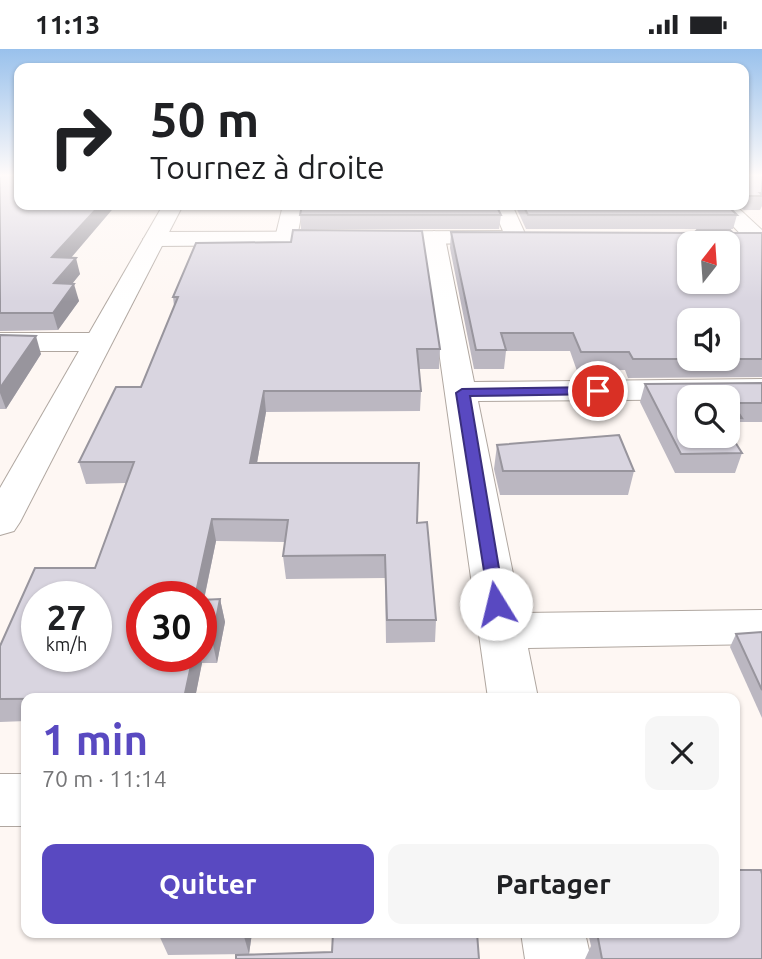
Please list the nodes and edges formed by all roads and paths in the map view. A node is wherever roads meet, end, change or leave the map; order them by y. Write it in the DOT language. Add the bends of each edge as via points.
graph roads {
  1 [pos="166,217"];
  2 [pos="290,217"];
  3 [pos="507,217"];
  4 [pos="737,217"];
  5 [pos="434,238"];
  6 [pos="516,238"];
  7 [pos="543,238"];
  8 [pos="154,239"];
  9 [pos="286,239"];
  10 [pos="740,239"];
  11 [pos="760,239"];
  12 [pos="0,342"];
  13 [pos="98,342"];
  14 [pos="762,389"];
  15 [pos="462,393"];
  16 [pos="0,522"];
  17 [pos="762,627"];
  18 [pos="500,631"];
  19 [pos="512,693"];
  20 [pos="0,800"];
  21 [pos="21,800"];
  22 [pos="555,938"];
  23 [pos="558,959"];
  1 -- 8 [label="street"];
  2 -- 9 [label="street"];
  3 -- 6 [label="street"];
  4 -- 11 [label="street"];
  5 -- 6 [label="street"];
  5 -- 9 [label="street"];
  5 -- 15 [label="street"];
  6 -- 7 [label="street"];
  8 -- 9 [label="street"];
  8 -- 13 [label="street"];
  10 -- 11 [label="street"];
  12 -- 13 [label="street"];
  13 -- 16 [label="street"];
  14 -- 15 [label="street"];
  15 -- 18 [label="street"];
  17 -- 18 [label="street"];
  18 -- 19 [label="street"];
  20 -- 21 [label="street"];
  22 -- 23 [label="street"];
}
